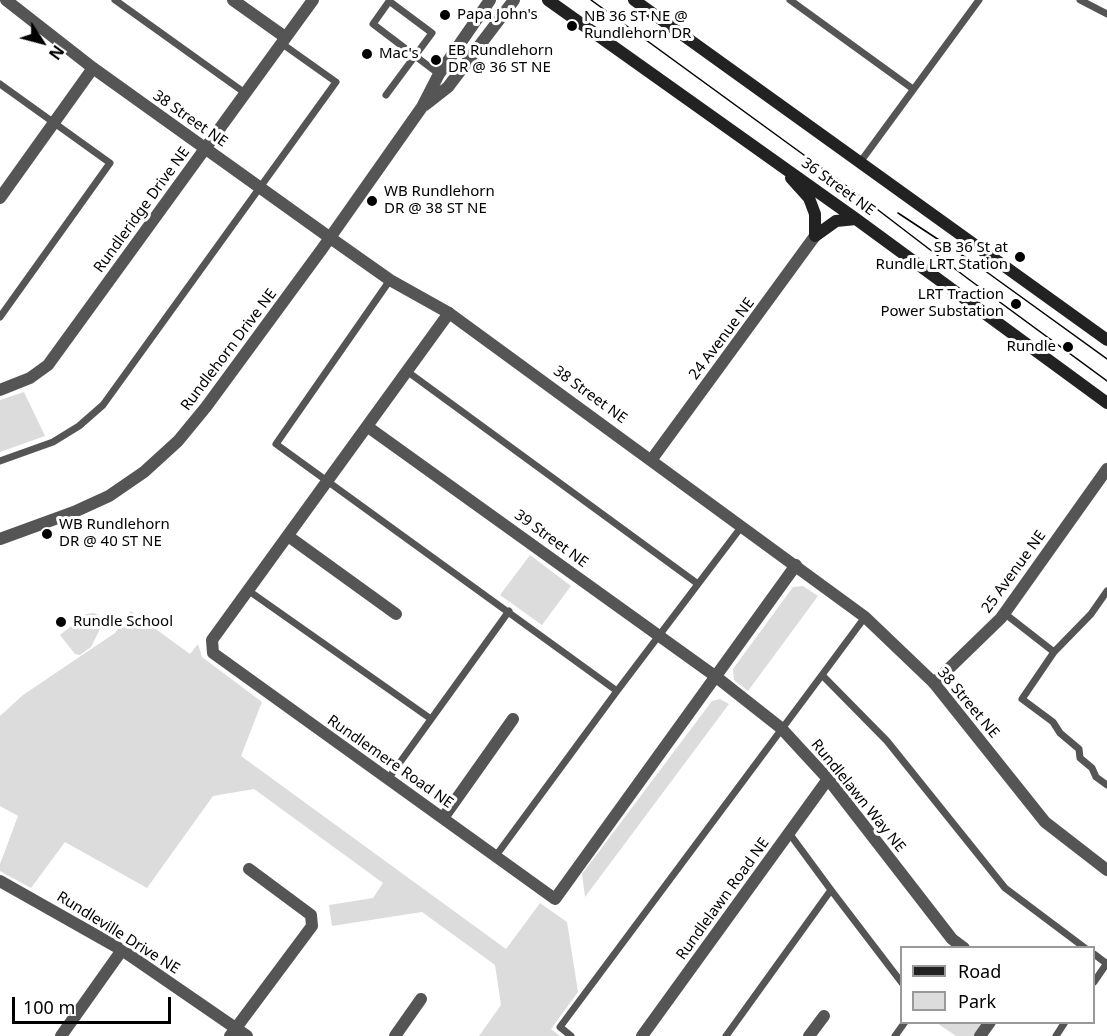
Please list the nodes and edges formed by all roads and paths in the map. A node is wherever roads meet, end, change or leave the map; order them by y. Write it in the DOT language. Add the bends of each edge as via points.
graph roads {
  1 [pos="6,0"];
  2 [pos="115,0"];
  3 [pos="233,0"];
  4 [pos="313,0"];
  5 [pos="389,0"];
  6 [pos="490,0"];
  7 [pos="514,0"];
  8 [pos="548,0"];
  9 [pos="790,0"];
  10 [pos="978,0"];
  11 [pos="1080,0"];
  12 [pos="636,1"];
  13 [pos="1107,14"];
  14 [pos="283,40"];
  15 [pos="414,56"];
  16 [pos="93,68"];
  17 [pos="439,74"];
  18 [pos="0,84"];
  19 [pos="913,89"];
  20 [pos="245,93"];
  21 [pos="386,95"];
  22 [pos="422,107"];
  23 [pos="54,124"];
  24 [pos="206,148"];
  25 [pos="776,161"];
  26 [pos="861,161"];
  27 [pos="260,187"];
  28 [pos="0,198"];
  29 [pos="856,219"];
  30 [pos="814,236"];
  31 [pos="329,237"];
  32 [pos="390,280"];
  33 [pos="449,313"];
  34 [pos="0,317"];
  35 [pos="1107,340"];
  36 [pos="408,372"];
  37 [pos="1086,388"];
  38 [pos="0,390"];
  39 [pos="1107,403"];
  40 [pos="1107,412"];
  41 [pos="368,427"];
  42 [pos="652,459"];
  43 [pos="0,461"];
  44 [pos="1107,469"];
  45 [pos="328,482"];
  46 [pos="742,526"];
  47 [pos="288,536"];
  48 [pos="0,539"];
  49 [pos="796,565"];
  50 [pos="698,584"];
  51 [pos="249,591"];
  52 [pos="1107,591"];
  53 [pos="509,610"];
  54 [pos="1004,613"];
  55 [pos="396,614"];
  56 [pos="865,617"];
  57 [pos="658,636"];
  58 [pos="1054,652"];
  59 [pos="822,675"];
  60 [pos="715,676"];
  61 [pos="934,684"];
  62 [pos="616,691"];
  63 [pos="431,719"];
  64 [pos="513,719"];
  65 [pos="781,728"];
  66 [pos="828,779"];
  67 [pos="388,780"];
  68 [pos="1107,785"];
  69 [pos="443,818"];
  70 [pos="789,833"];
  71 [pos="495,857"];
  72 [pos="249,869"];
  73 [pos="1107,870"];
  74 [pos="4,883"];
  75 [pos="831,890"];
  76 [pos="0,897"];
  77 [pos="961,946"];
  78 [pos="1082,946"];
  79 [pos="122,950"];
  80 [pos="1095,955"];
  81 [pos="1107,964"];
  82 [pos="900,980"];
  83 [pos="1095,981"];
  84 [pos="421,999"];
  85 [pos="824,1016"];
  86 [pos="904,1024"];
  87 [pos="989,1024"];
  88 [pos="233,1032"];
  89 [pos="61,1036"];
  90 [pos="247,1036"];
  91 [pos="395,1036"];
  92 [pos="571,1036"];
  93 [pos="642,1036"];
  94 [pos="726,1036"];
  95 [pos="809,1036"];
  96 [pos="895,1036"];
  97 [pos="980,1036"];
  1 -- 16 [label="street, 38 Street NE"];
  2 -- 20 [label="lane"];
  3 -- 14 [label="street"];
  4 -- 14 [label="street, Rundleridge Drive NE"];
  5 -- 15 [label="lane" via="373,24"];
  5 -- 15 [label="lane" via="432,33"];
  6 -- 17 [label="street, Rundlehorn Drive NE"];
  7 -- 22 [label="street, Rundlehorn Drive NE" via="448,87"];
  8 -- 25 [label="main road, 36 Street NE"];
  9 -- 19 [label="lane"];
  10 -- 19 [label="lane"];
  11 -- 13 [label="lane"];
  12 -- 26 [label="main road"];
  14 -- 20 [label="street, Rundleridge Drive NE"];
  14 -- 27 [label="lane" via="336,82"];
  15 -- 17 [label="lane"];
  15 -- 21 [label="lane"];
  16 -- 23 [label="street"];
  16 -- 24 [label="street, 38 Street NE"];
  17 -- 22 [label="street, Rundlehorn Drive NE"];
  18 -- 23 [label="lane"];
  19 -- 26 [label="lane"];
  20 -- 24 [label="street, Rundleridge Drive NE"];
  22 -- 31 [label="street, Rundlehorn Drive NE"];
  23 -- 28 [label="street"];
  23 -- 34 [label="lane" via="110,163"];
  24 -- 27 [label="street, 38 Street NE"];
  24 -- 38 [label="street, Rundleridge Drive NE" via="48,365 30,378"];
  25 -- 29 [label="main road, 36 Street NE"];
  25 -- 30 [label="main road" via="809,198 815,214"];
  26 -- 35 [label="main road"];
  27 -- 31 [label="street, 38 Street NE"];
  27 -- 43 [label="lane" via="103,405 53,442"];
  29 -- 30 [label="main road" via="836,221"];
  29 -- 37 [label="main road, 36 Street NE"];
  30 -- 42 [label="street, 24 Avenue NE"];
  31 -- 32 [label="street, 38 Street NE"];
  31 -- 48 [label="street, Rundlehorn Drive NE" via="178,441 144,472 109,496"];
  32 -- 33 [label="street, 38 Street NE"];
  32 -- 45 [label="lane" via="276,444"];
  33 -- 36 [label="street, Rundlemere Road NE"];
  33 -- 42 [label="street, 38 Street NE"];
  36 -- 41 [label="street, Rundlemere Road NE"];
  36 -- 50 [label="lane"];
  37 -- 39 [label="main road, 36 Street NE"];
  37 -- 40 [label="main road"];
  41 -- 45 [label="street, Rundlemere Road NE"];
  41 -- 57 [label="street, 39 Street NE"];
  42 -- 46 [label="street, 38 Street NE"];
  44 -- 54 [label="street, 25 Avenue NE"];
  45 -- 47 [label="street, Rundlemere Road NE"];
  45 -- 53 [label="lane"];
  46 -- 49 [label="street, 38 Street NE"];
  46 -- 50 [label="lane"];
  47 -- 51 [label="street, Rundlemere Road NE"];
  47 -- 55 [label="street"];
  49 -- 56 [label="street, 38 Street NE"];
  49 -- 60 [label="street, Rundlemere Road NE"];
  50 -- 57 [label="lane"];
  51 -- 63 [label="lane"];
  51 -- 67 [label="street, Rundlemere Road NE" via="212,640 213,652"];
  52 -- 58 [label="lane" via="1091,614"];
  53 -- 62 [label="lane"];
  53 -- 63 [label="lane"];
  54 -- 58 [label="lane"];
  54 -- 61 [label="street, 25 Avenue NE"];
  56 -- 59 [label="lane"];
  56 -- 61 [label="street, 38 Street NE"];
  57 -- 60 [label="street, 39 Street NE"];
  57 -- 62 [label="lane"];
  58 -- 68 [label="lane" via="1022,699 1053,722 1079,749 1080,758 1096,777"];
  59 -- 65 [label="lane"];
  59 -- 78 [label="lane" via="887,741 1005,888"];
  60 -- 65 [label="street, Rundlelawn Way NE"];
  60 -- 71 [label="street, Rundlemere Road NE" via="555,898"];
  61 -- 73 [label="street, 38 Street NE" via="1045,822"];
  62 -- 71 [label="lane"];
  63 -- 67 [label="lane"];
  64 -- 69 [label="street"];
  65 -- 66 [label="street, Rundlelawn Way NE"];
  65 -- 92 [label="lane" via="560,1027"];
  66 -- 70 [label="street, Rundlelawn Road NE"];
  66 -- 77 [label="street, Rundlelawn Way NE"];
  67 -- 69 [label="street, Rundlemere Road NE"];
  69 -- 71 [label="street, Rundlemere Road NE"];
  70 -- 75 [label="lane"];
  70 -- 93 [label="street, Rundlelawn Road NE"];
  72 -- 88 [label="street" via="311,915 312,926"];
  74 -- 76 [label="street"];
  74 -- 79 [label="street, Rundleville Drive NE"];
  75 -- 82 [label="lane"];
  75 -- 94 [label="lane"];
  79 -- 88 [label="street, Rundleville Drive NE"];
  79 -- 89 [label="street"];
  80 -- 81 [label="lane"];
  81 -- 83 [label="lane"];
  84 -- 91 [label="street"];
  85 -- 95 [label="street"];
  86 -- 96 [label="lane"];
  87 -- 97 [label="street"];
  88 -- 90 [label="street, Rundleville Drive NE"];
}
